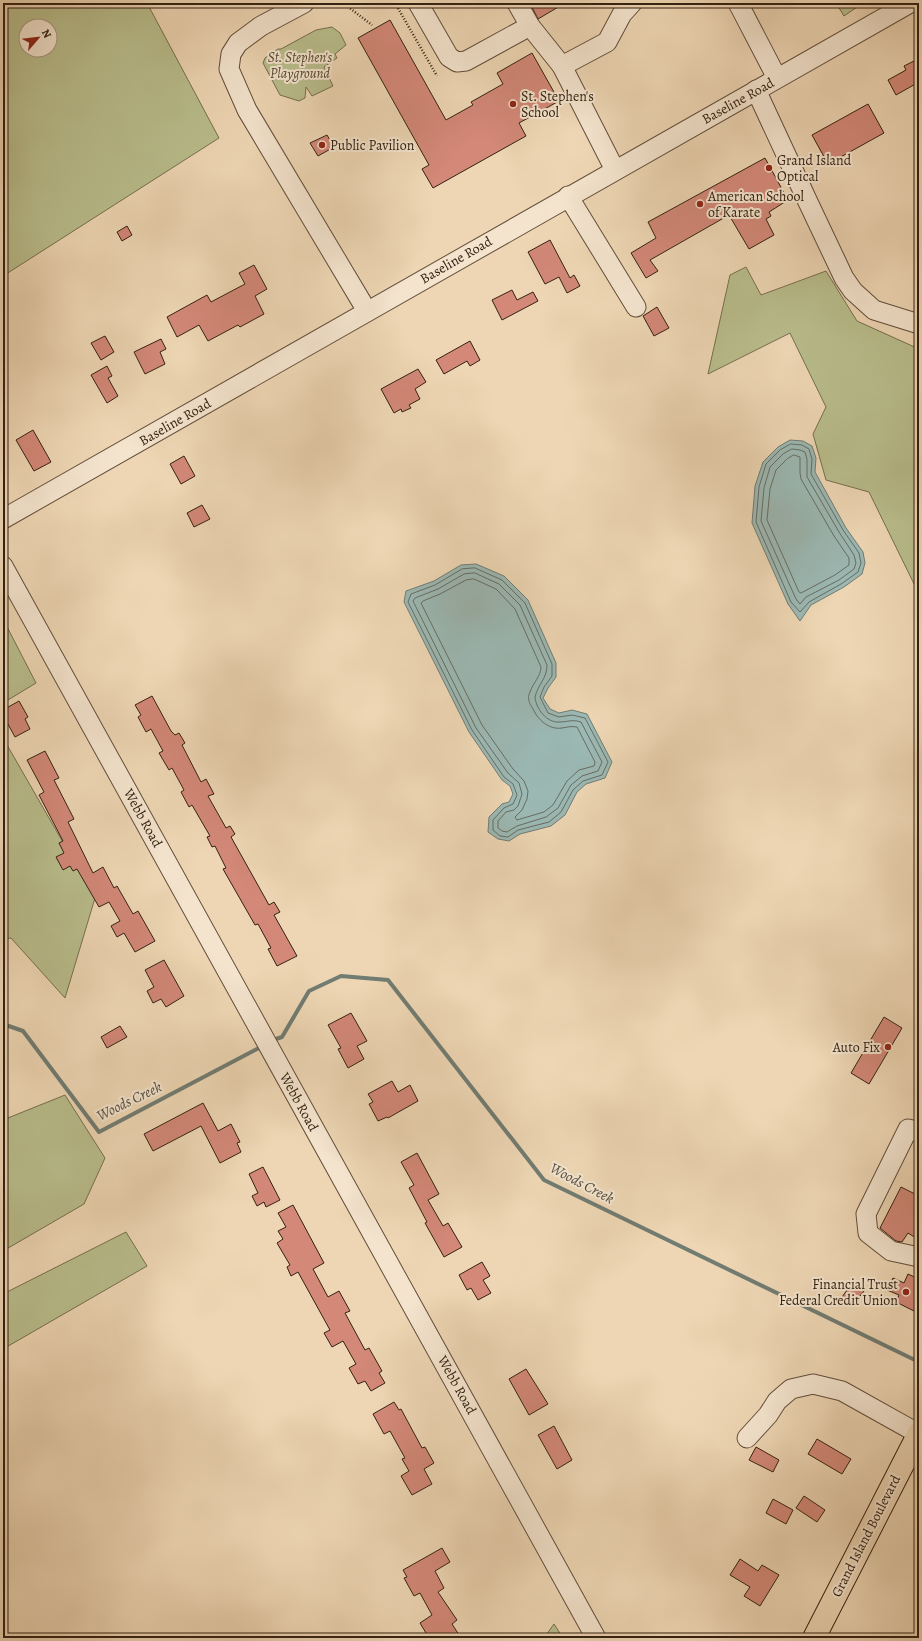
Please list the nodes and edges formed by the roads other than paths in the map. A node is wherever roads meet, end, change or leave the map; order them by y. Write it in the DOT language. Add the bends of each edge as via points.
graph roads {
  1 [pos="304,3"];
  2 [pos="418,3"];
  3 [pos="517,3"];
  4 [pos="632,3"];
  5 [pos="738,3"];
  6 [pos="910,3"];
  7 [pos="530,26"];
  8 [pos="562,66"];
  9 [pos="777,78"];
  10 [pos="756,90"];
  11 [pos="616,170"];
  12 [pos="568,196"];
  13 [pos="636,307"];
  14 [pos="367,311"];
  15 [pos="919,324"];
  16 [pos="3,519"];
  17 [pos="3,566"];
  18 [pos="919,1132"];
  19 [pos="919,1257"];
  20 [pos="919,1434"];
  21 [pos="747,1438"];
  22 [pos="596,1638"];
  23 [pos="814,1638"];
  1 -- 14 [label="street" via="262,26 238,43 231,54 229,69 247,110"];
  2 -- 7 [label="street" via="448,57 456,62 466,61"];
  3 -- 7 [label="street"];
  4 -- 8 [label="street" via="622,14 607,42"];
  5 -- 9 [label="street"];
  6 -- 9 [label="street, Baseline Road"];
  7 -- 8 [label="street"];
  8 -- 11 [label="street"];
  9 -- 10 [label="street, Baseline Road"];
  10 -- 11 [label="street, Baseline Road"];
  10 -- 15 [label="street" via="814,216 853,291 874,310"];
  11 -- 12 [label="street, Baseline Road"];
  12 -- 13 [label="street"];
  12 -- 14 [label="street, Baseline Road"];
  14 -- 16 [label="street, Baseline Road"];
  17 -- 22 [label="street, Webb Road"];
  18 -- 19 [label="street" via="908,1129 866,1214 868,1233 891,1251"];
  20 -- 21 [label="street" via="842,1391 813,1384 791,1389 786,1393"];
  20 -- 23 [label="main road, Grand Island Boulevard"];
}
